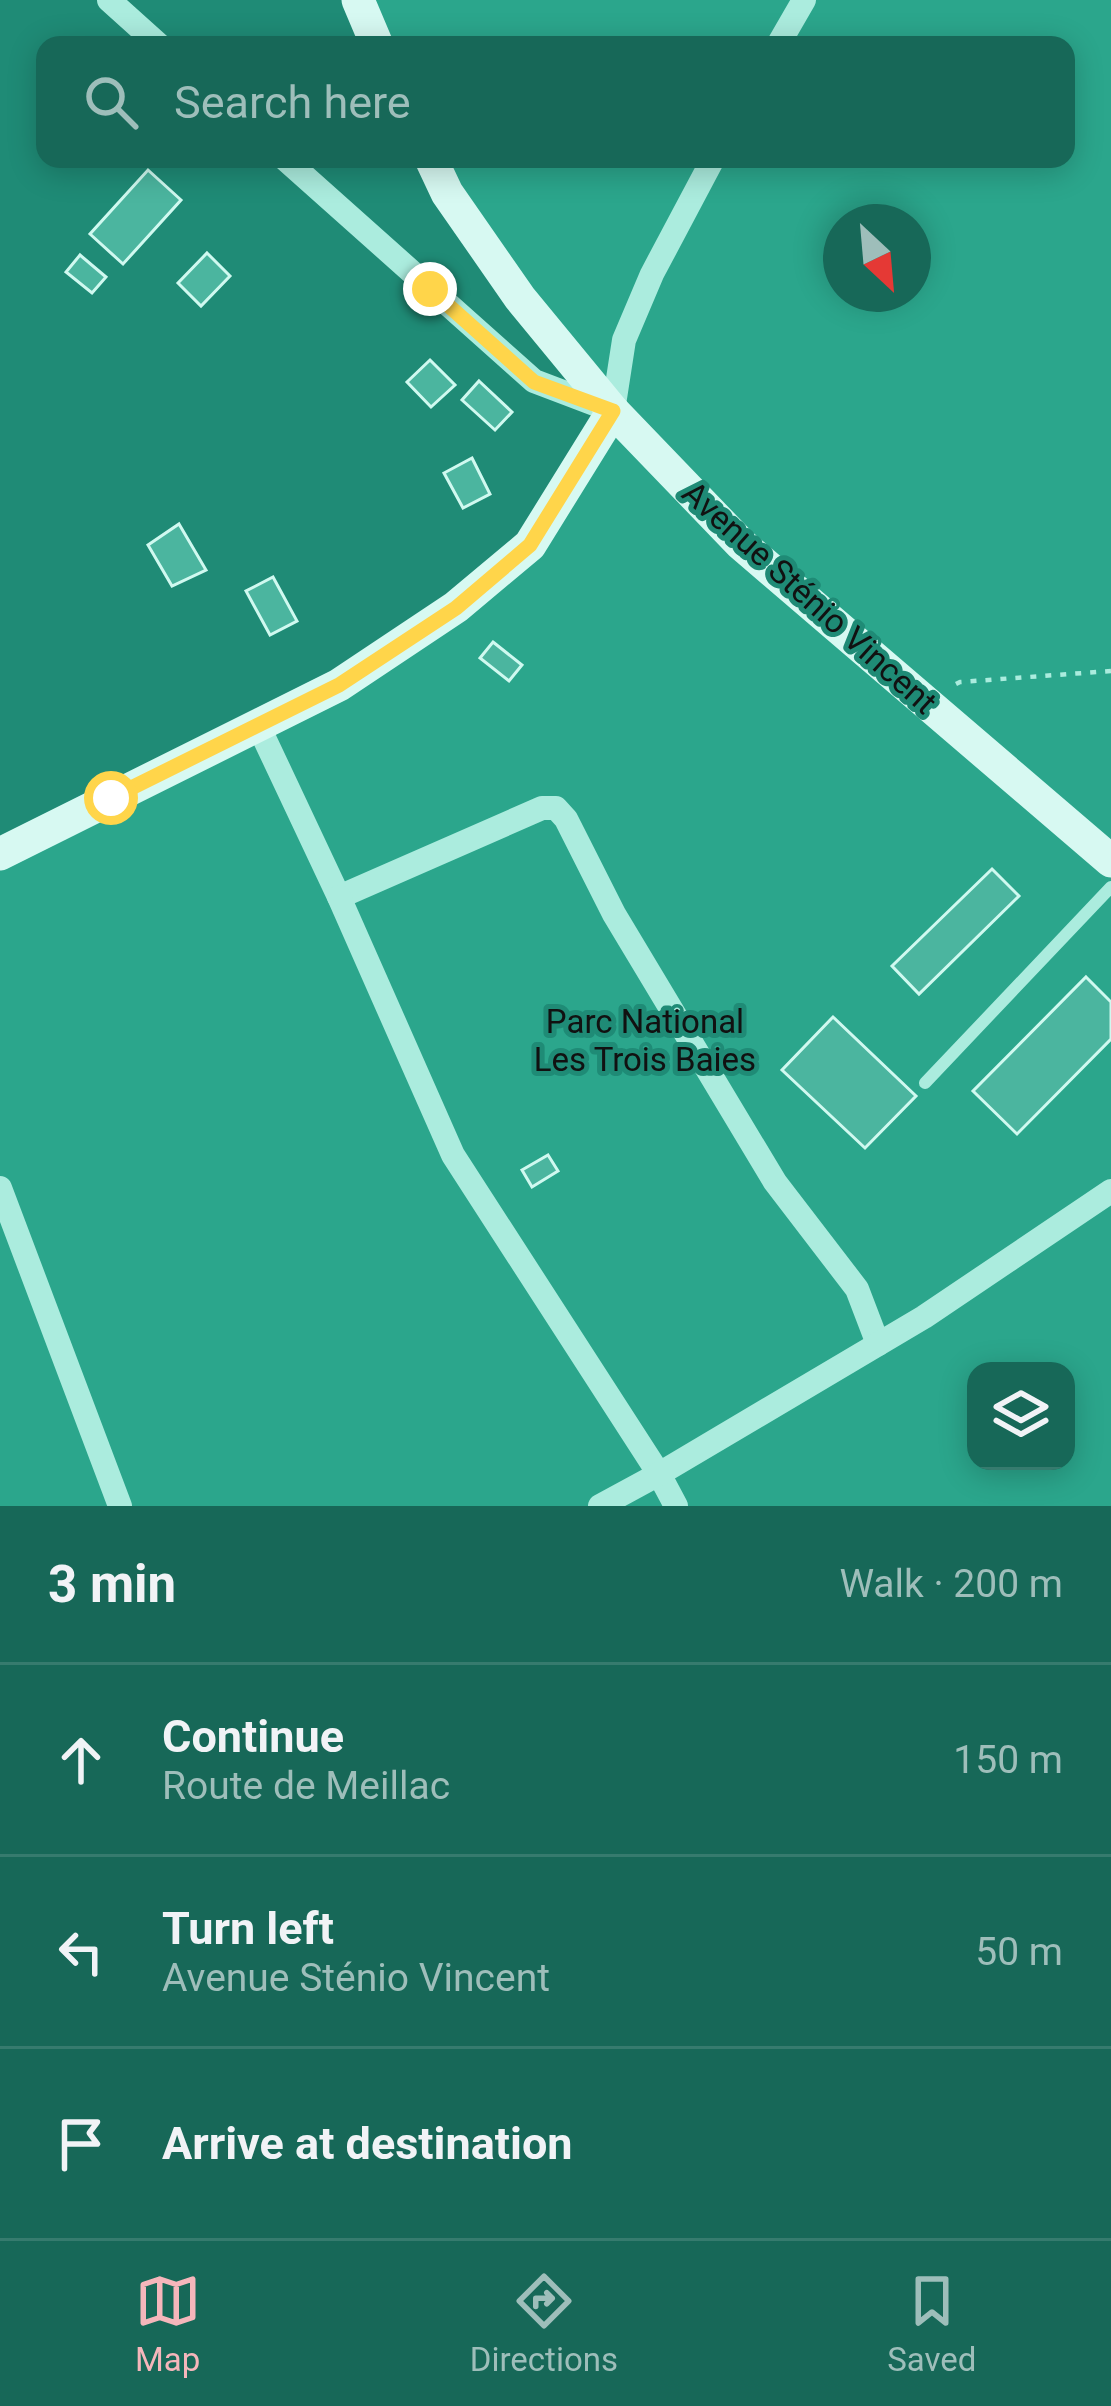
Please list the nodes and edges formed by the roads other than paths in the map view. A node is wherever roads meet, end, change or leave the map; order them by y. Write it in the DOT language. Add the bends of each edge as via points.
graph roads {
  1 [pos="109,0"];
  2 [pos="358,0"];
  3 [pos="804,0"];
  4 [pos="149,36"];
  5 [pos="373,36"];
  6 [pos="783,36"];
  7 [pos="295,168"];
  8 [pos="435,168"];
  9 [pos="708,168"];
  10 [pos="613,411"];
  11 [pos="259,724"];
  12 [pos="0,854"];
  13 [pos="1111,861"];
  14 [pos="1111,887"];
  15 [pos="339,898"];
  16 [pos="925,1083"];
  17 [pos="0,1188"];
  18 [pos="1111,1191"];
  19 [pos="878,1344"];
  20 [pos="659,1474"];
  21 [pos="120,1506"];
  22 [pos="600,1506"];
  23 [pos="676,1506"];
  1 -- 4 [label="street"];
  2 -- 5 [label="main road"];
  3 -- 6 [label="street"];
  7 -- 10 [label="street, Avenue Sténio Vincent" via="534,382"];
  8 -- 10 [label="main road" via="520,298"];
  9 -- 10 [label="street" via="624,340"];
  10 -- 11 [label="main road" via="530,545 456,608 339,685"];
  10 -- 13 [label="main road, Avenue Sténio Vincent" via="741,544"];
  11 -- 12 [label="main road"];
  11 -- 15 [label="street"];
  14 -- 16 [label="lane"];
  15 -- 19 [label="street" via="556,808 775,1182 856,1289"];
  15 -- 20 [label="street" via="453,1154"];
  17 -- 21 [label="street"];
  18 -- 19 [label="street"];
  19 -- 20 [label="street"];
  20 -- 22 [label="street"];
  20 -- 23 [label="street"];
}
